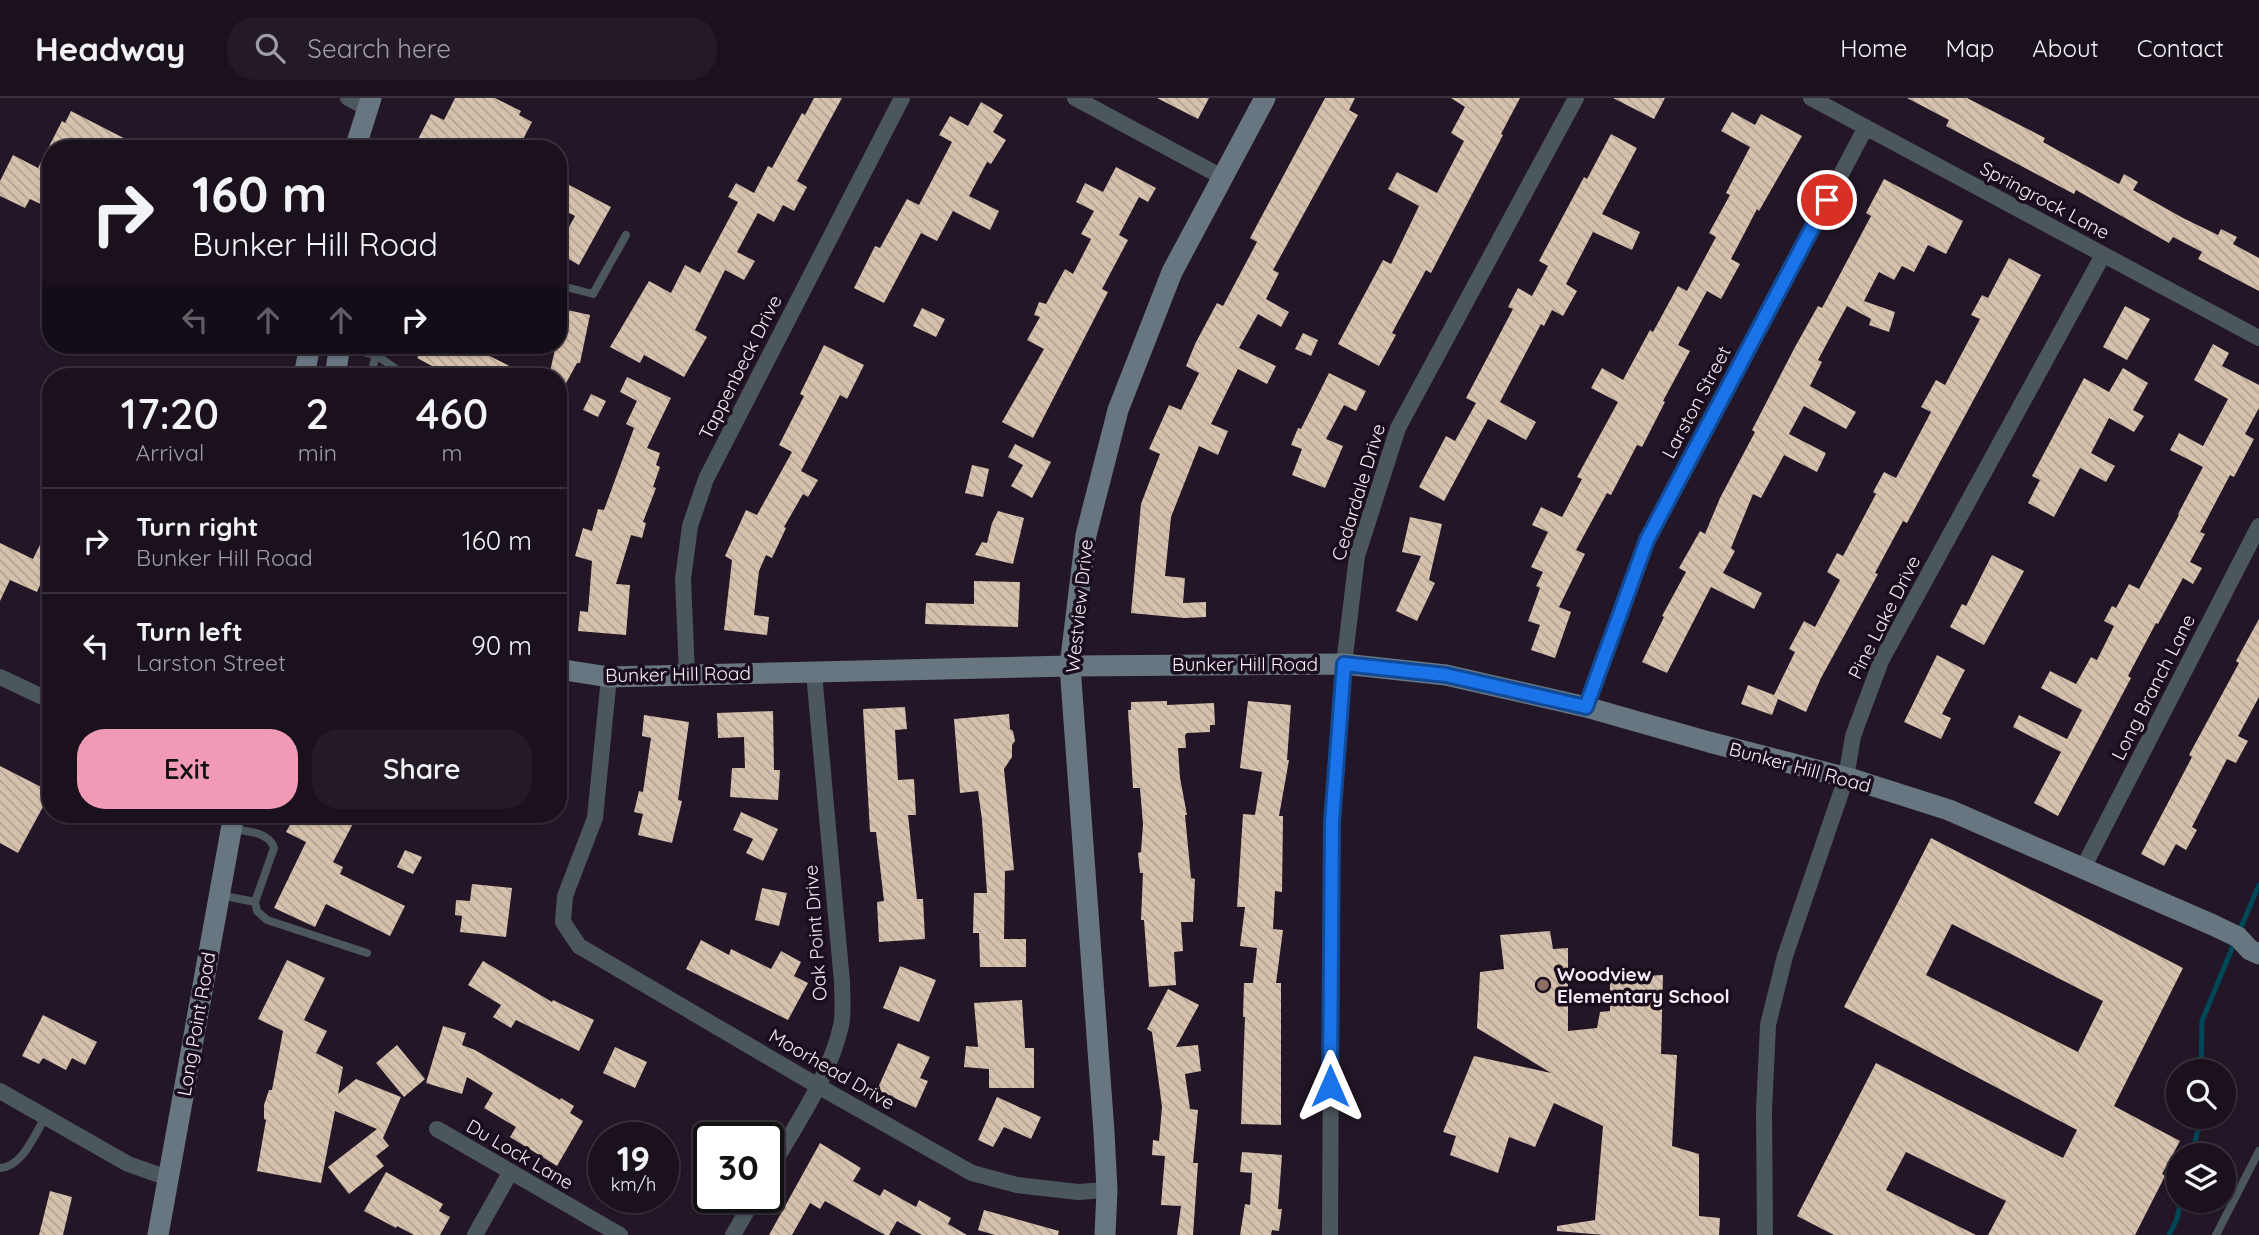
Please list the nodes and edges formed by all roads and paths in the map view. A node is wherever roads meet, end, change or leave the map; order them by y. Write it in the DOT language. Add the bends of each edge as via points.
graph roads {
  1 [pos="348,98"];
  2 [pos="902,98"];
  3 [pos="1075,98"];
  4 [pos="1265,98"];
  5 [pos="1576,98"];
  6 [pos="1811,98"];
  7 [pos="370,103"];
  8 [pos="1866,127"];
  9 [pos="358,140"];
  10 [pos="368,140"];
  11 [pos="1222,177"];
  12 [pos="626,234"];
  13 [pos="2103,254"];
  14 [pos="567,288"];
  15 [pos="2259,338"];
  16 [pos="372,354"];
  17 [pos="376,355"];
  18 [pos="373,368"];
  19 [pos="395,368"];
  20 [pos="2259,526"];
  21 [pos="1344,664"];
  22 [pos="1070,666"];
  23 [pos="567,670"];
  24 [pos="814,673"];
  25 [pos="687,674"];
  26 [pos="0,677"];
  27 [pos="609,677"];
  28 [pos="42,697"];
  29 [pos="1586,707"];
  30 [pos="1846,778"];
  31 [pos="233,823"];
  32 [pos="237,823"];
  33 [pos="2083,867"];
  34 [pos="220,895"];
  35 [pos="255,902"];
  36 [pos="2255,952"];
  37 [pos="367,953"];
  38 [pos="818,1086"];
  39 [pos="0,1091"];
  40 [pos="46,1116"];
  41 [pos="437,1129"];
  42 [pos="784,1145"];
  43 [pos="2259,1151"];
  44 [pos="0,1168"];
  45 [pos="510,1173"];
  46 [pos="168,1178"];
  47 [pos="1107,1190"];
  48 [pos="746,1213"];
  49 [pos="158,1235"];
  50 [pos="475,1235"];
  51 [pos="620,1235"];
  52 [pos="733,1235"];
  53 [pos="1105,1235"];
  54 [pos="1330,1235"];
  55 [pos="1765,1235"];
  56 [pos="2217,1235"];
  1 -- 7 [label="street"];
  2 -- 25 [label="street, Tappenbeck Drive" via="706,479 690,526 683,579"];
  3 -- 11 [label="street"];
  4 -- 11 [label="street, Westview Drive"];
  5 -- 21 [label="street, Cedardale Drive" via="1398,428 1357,556"];
  6 -- 8 [label="street, Springrock Lane"];
  7 -- 9 [label="street"];
  7 -- 10 [label="street"];
  8 -- 13 [label="street, Springrock Lane"];
  8 -- 29 [label="street, Larston Street" via="1647,540"];
  11 -- 22 [label="street, Westview Drive" via="1172,272 1118,410 1086,535"];
  12 -- 14 [label="lane" via="593,295"];
  13 -- 15 [label="street, Springrock Lane"];
  13 -- 30 [label="street, Pine Lake Drive" via="1881,661 1853,736"];
  16 -- 17 [label="lane"];
  17 -- 18 [label="lane"];
  17 -- 19 [label="lane"];
  20 -- 33 [label="street, Long Branch Lane"];
  21 -- 22 [label="street, Bunker Hill Road"];
  21 -- 29 [label="street, Bunker Hill Road" via="1446,675"];
  21 -- 54 [label="street, Cedardale Drive" via="1332,822"];
  22 -- 24 [label="street, Bunker Hill Road"];
  22 -- 47 [label="street, Westview Drive"];
  23 -- 27 [label="street, Bunker Hill Road"];
  24 -- 25 [label="street, Bunker Hill Road"];
  24 -- 38 [label="street, Oak Point Drive" via="842,982 842,1023"];
  25 -- 27 [label="street, Bunker Hill Road"];
  26 -- 28 [label="street"];
  27 -- 38 [label="street, Moorhead Drive" via="595,818 565,896 563,922 579,946"];
  29 -- 30 [label="street, Bunker Hill Road"];
  30 -- 33 [label="street, Bunker Hill Road" via="1949,810"];
  30 -- 55 [label="street, Pine Lake Drive" via="1785,956 1768,1025"];
  31 -- 34 [label="street, Long Point Road"];
  32 -- 35 [label="lane" via="274,843"];
  33 -- 36 [label="street, Bunker Hill Road" via="2238,937"];
  34 -- 35 [label="lane"];
  34 -- 46 [label="street, Long Point Road"];
  35 -- 37 [label="lane" via="267,920"];
  38 -- 42 [label="street, Oak Point Drive"];
  38 -- 47 [label="street, Moorhead Drive" via="972,1173 1017,1185 1078,1192"];
  39 -- 40 [label="street"];
  40 -- 44 [label="lane" via="18,1161"];
  40 -- 46 [label="street" via="128,1164"];
  41 -- 45 [label="street, Du Lock Lane"];
  43 -- 56 [label="lane"];
  45 -- 50 [label="street"];
  45 -- 51 [label="street, Du Lock Lane"];
  46 -- 49 [label="street, Long Point Road"];
  47 -- 53 [label="street, Westview Drive"];
  48 -- 52 [label="street"];
}
